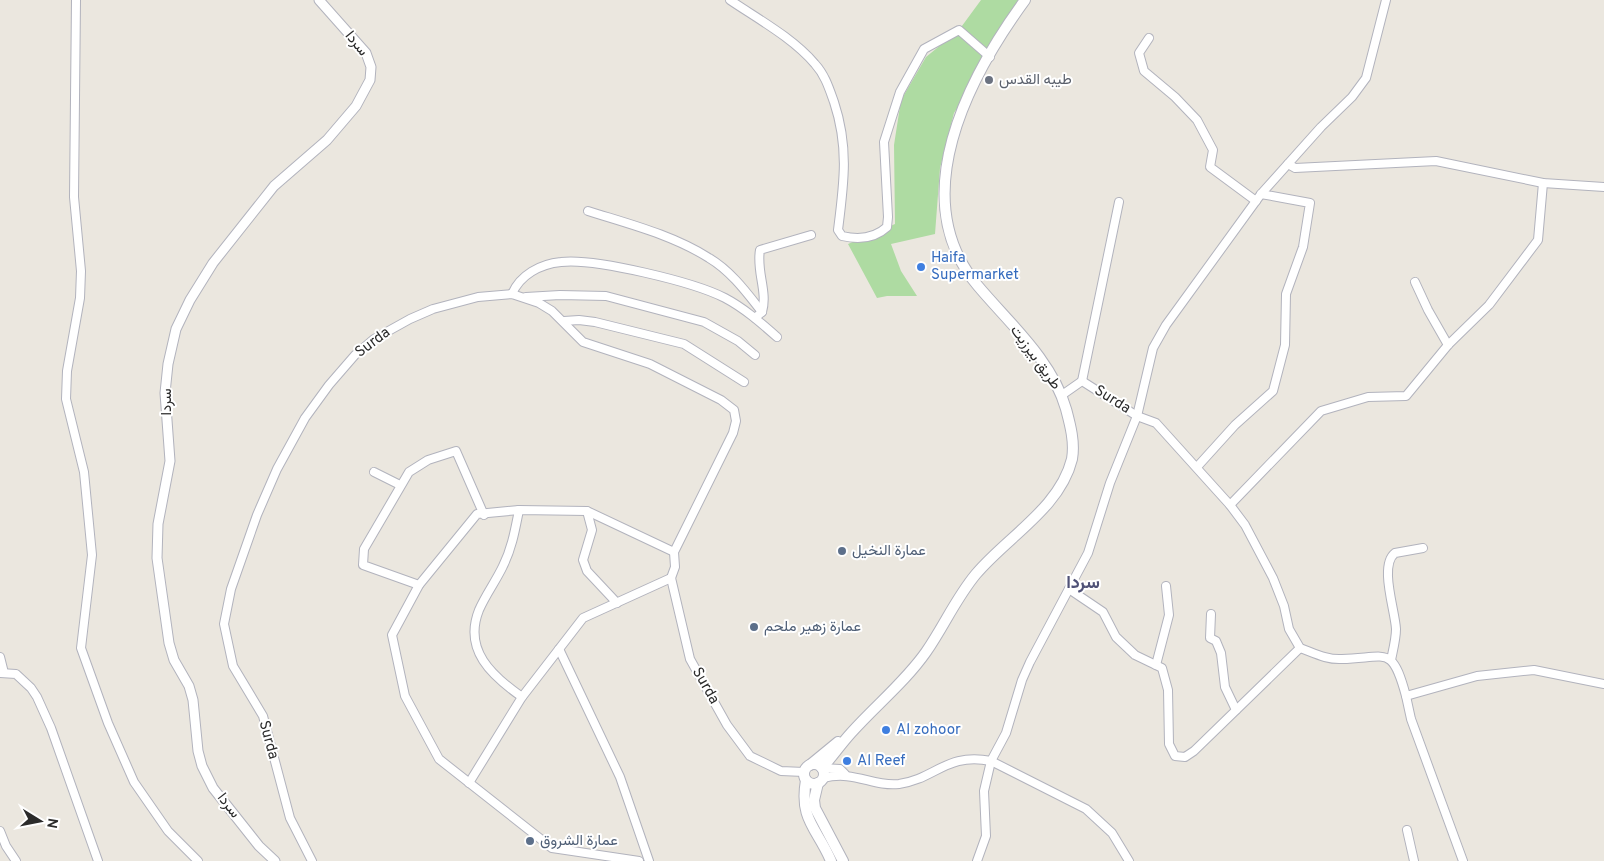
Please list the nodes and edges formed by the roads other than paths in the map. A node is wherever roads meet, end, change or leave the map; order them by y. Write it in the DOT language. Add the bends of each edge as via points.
graph roads {
  1 [pos="76,0"];
  2 [pos="319,0"];
  3 [pos="730,0"];
  4 [pos="1025,0"];
  5 [pos="1386,0"];
  6 [pos="1149,38"];
  7 [pos="990,57"];
  8 [pos="1288,164"];
  9 [pos="1543,183"];
  10 [pos="1604,187"];
  11 [pos="1259,198"];
  12 [pos="1119,202"];
  13 [pos="588,211"];
  14 [pos="811,235"];
  15 [pos="1416,282"];
  16 [pos="512,294"];
  17 [pos="524,298"];
  18 [pos="762,312"];
  19 [pos="755,318"];
  20 [pos="564,321"];
  21 [pos="777,337"];
  22 [pos="1448,345"];
  23 [pos="755,355"];
  24 [pos="1082,381"];
  25 [pos="744,382"];
  26 [pos="1062,395"];
  27 [pos="1137,416"];
  28 [pos="1197,468"];
  29 [pos="374,472"];
  30 [pos="400,485"];
  31 [pos="1230,505"];
  32 [pos="520,510"];
  33 [pos="587,511"];
  34 [pos="484,515"];
  35 [pos="1424,548"];
  36 [pos="674,552"];
  37 [pos="671,578"];
  38 [pos="418,585"];
  39 [pos="1166,586"];
  40 [pos="1069,589"];
  41 [pos="617,603"];
  42 [pos="1211,614"];
  43 [pos="1300,648"];
  44 [pos="559,649"];
  45 [pos="0,657"];
  46 [pos="1391,660"];
  47 [pos="1156,664"];
  48 [pos="2,673"];
  49 [pos="1604,683"];
  50 [pos="1406,696"];
  51 [pos="522,697"];
  52 [pos="1236,710"];
  53 [pos="851,733"];
  54 [pos="837,751"];
  55 [pos="991,761"];
  56 [pos="807,772"];
  57 [pos="842,772"];
  58 [pos="821,777"];
  59 [pos="468,783"];
  60 [pos="1407,830"];
  61 [pos="0,831"];
  62 [pos="16,861"];
  63 [pos="98,861"];
  64 [pos="198,861"];
  65 [pos="275,861"];
  66 [pos="312,861"];
  67 [pos="639,861"];
  68 [pos="649,861"];
  69 [pos="831,861"];
  70 [pos="843,861"];
  71 [pos="977,861"];
  72 [pos="1130,861"];
  73 [pos="1414,861"];
  74 [pos="1463,861"];
  1 -- 64 [label="street" via="74,197 81,271 66,399 84,472 92,555 81,648 134,782 168,832"];
  2 -- 65 [label="street, سردا" via="366,53 371,66 370,80 356,106 326,140 274,186 213,263 176,329 165,393 170,461 158,524 157,558 170,643 174,660 193,700 202,766 213,788"];
  3 -- 7 [label="street" via="813,62 827,83 845,143 845,176 838,230 842,236 852,238 878,234 887,227 884,142 900,92 924,49 959,30"];
  4 -- 7 [label="main road, طريق بيرزيت"];
  5 -- 8 [label="street" via="1366,78"];
  6 -- 11 [label="street" via="1139,53 1144,71 1197,120 1212,150 1210,167"];
  7 -- 26 [label="main road, طريق بيرزيت" via="963,105 954,132 946,164 945,215 965,269 1033,350"];
  8 -- 9 [label="street" via="1295,168 1436,161"];
  8 -- 11 [label="street"];
  9 -- 10 [label="street"];
  9 -- 22 [label="street" via="1538,240 1489,305"];
  11 -- 27 [label="street" via="1161,332 1153,348"];
  11 -- 28 [label="street" via="1310,203 1303,247 1286,294 1285,345 1273,391 1235,425"];
  12 -- 24 [label="street"];
  13 -- 18 [label="street" via="651,231 710,258 728,273"];
  14 -- 18 [label="street" via="760,250"];
  15 -- 22 [label="street"];
  16 -- 17 [label="street, Surda"];
  16 -- 19 [label="street" via="516,284 545,265 593,263 691,284 726,299"];
  16 -- 66 [label="street, Surda" via="478,297 433,309 374,339 355,355 306,418 277,469 257,515 226,605 226,642 233,666 263,716 290,818"];
  17 -- 20 [label="street, Surda" via="546,307"];
  17 -- 23 [label="street" via="606,296 704,322"];
  18 -- 19 [label="street"];
  19 -- 21 [label="street"];
  20 -- 25 [label="street" via="595,322 684,344"];
  20 -- 36 [label="street, Surda" via="583,342 650,364 734,410 733,433"];
  22 -- 31 [label="street" via="1406,396 1368,397 1321,411"];
  24 -- 26 [label="street, Surda"];
  24 -- 27 [label="street, Surda"];
  26 -- 53 [label="main road, طريق بيرزيت" via="1072,442 1072,458 1062,484 1048,504 979,571 927,651"];
  27 -- 28 [label="street, Surda" via="1156,423"];
  27 -- 40 [label="street" via="1110,483 1088,553"];
  28 -- 31 [label="street, Surda"];
  29 -- 30 [label="street"];
  30 -- 34 [label="street" via="409,472 428,460 456,451"];
  30 -- 38 [label="street" via="364,550 363,565"];
  31 -- 43 [label="street, Surda" via="1245,525 1273,578 1289,629"];
  32 -- 33 [label="street"];
  32 -- 34 [label="street"];
  32 -- 51 [label="street" via="513,542 478,612 474,643 499,681"];
  33 -- 36 [label="street"];
  33 -- 41 [label="street" via="592,530 583,560 587,571"];
  34 -- 38 [label="street" via="477,514"];
  35 -- 46 [label="street" via="1395,553 1388,562 1396,631"];
  36 -- 37 [label="street, Surda" via="675,567"];
  37 -- 41 [label="street"];
  37 -- 56 [label="street, Surda" via="690,659 727,725 750,756 781,771"];
  38 -- 59 [label="street" via="392,635 405,696 439,759"];
  39 -- 47 [label="street" via="1169,615"];
  40 -- 47 [label="street" via="1103,612 1116,638 1135,655"];
  40 -- 55 [label="street" via="1022,680 1006,733"];
  41 -- 44 [label="street" via="583,618"];
  42 -- 52 [label="street" via="1210,638 1221,653 1225,687"];
  43 -- 46 [label="street" via="1341,660 1382,656"];
  43 -- 52 [label="street"];
  44 -- 51 [label="street"];
  44 -- 68 [label="street" via="620,777"];
  45 -- 48 [label="street"];
  46 -- 50 [label="street"];
  47 -- 52 [label="street" via="1162,668 1168,690 1169,744 1175,756 1185,757 1194,751"];
  48 -- 63 [label="street" via="16,674 37,697"];
  49 -- 50 [label="street" via="1534,670 1477,676"];
  50 -- 74 [label="street"];
  51 -- 59 [label="street"];
  53 -- 54 [label="main road"];
  53 -- 56 [label="main road"];
  54 -- 57 [label="street"];
  54 -- 58 [label="main road"];
  55 -- 57 [label="street" via="962,759 899,784"];
  55 -- 71 [label="street" via="984,791 986,836"];
  55 -- 72 [label="street" via="1086,809 1112,833"];
  56 -- 58 [label="main road" via="814,784"];
  56 -- 58 [label="main road" via="817,764"];
  56 -- 69 [label="main road" via="803,802 807,817"];
  57 -- 58 [label="street"];
  58 -- 70 [label="main road" via="814,808"];
  59 -- 67 [label="street" via="552,848"];
  60 -- 73 [label="street"];
  61 -- 62 [label="street"];
}
